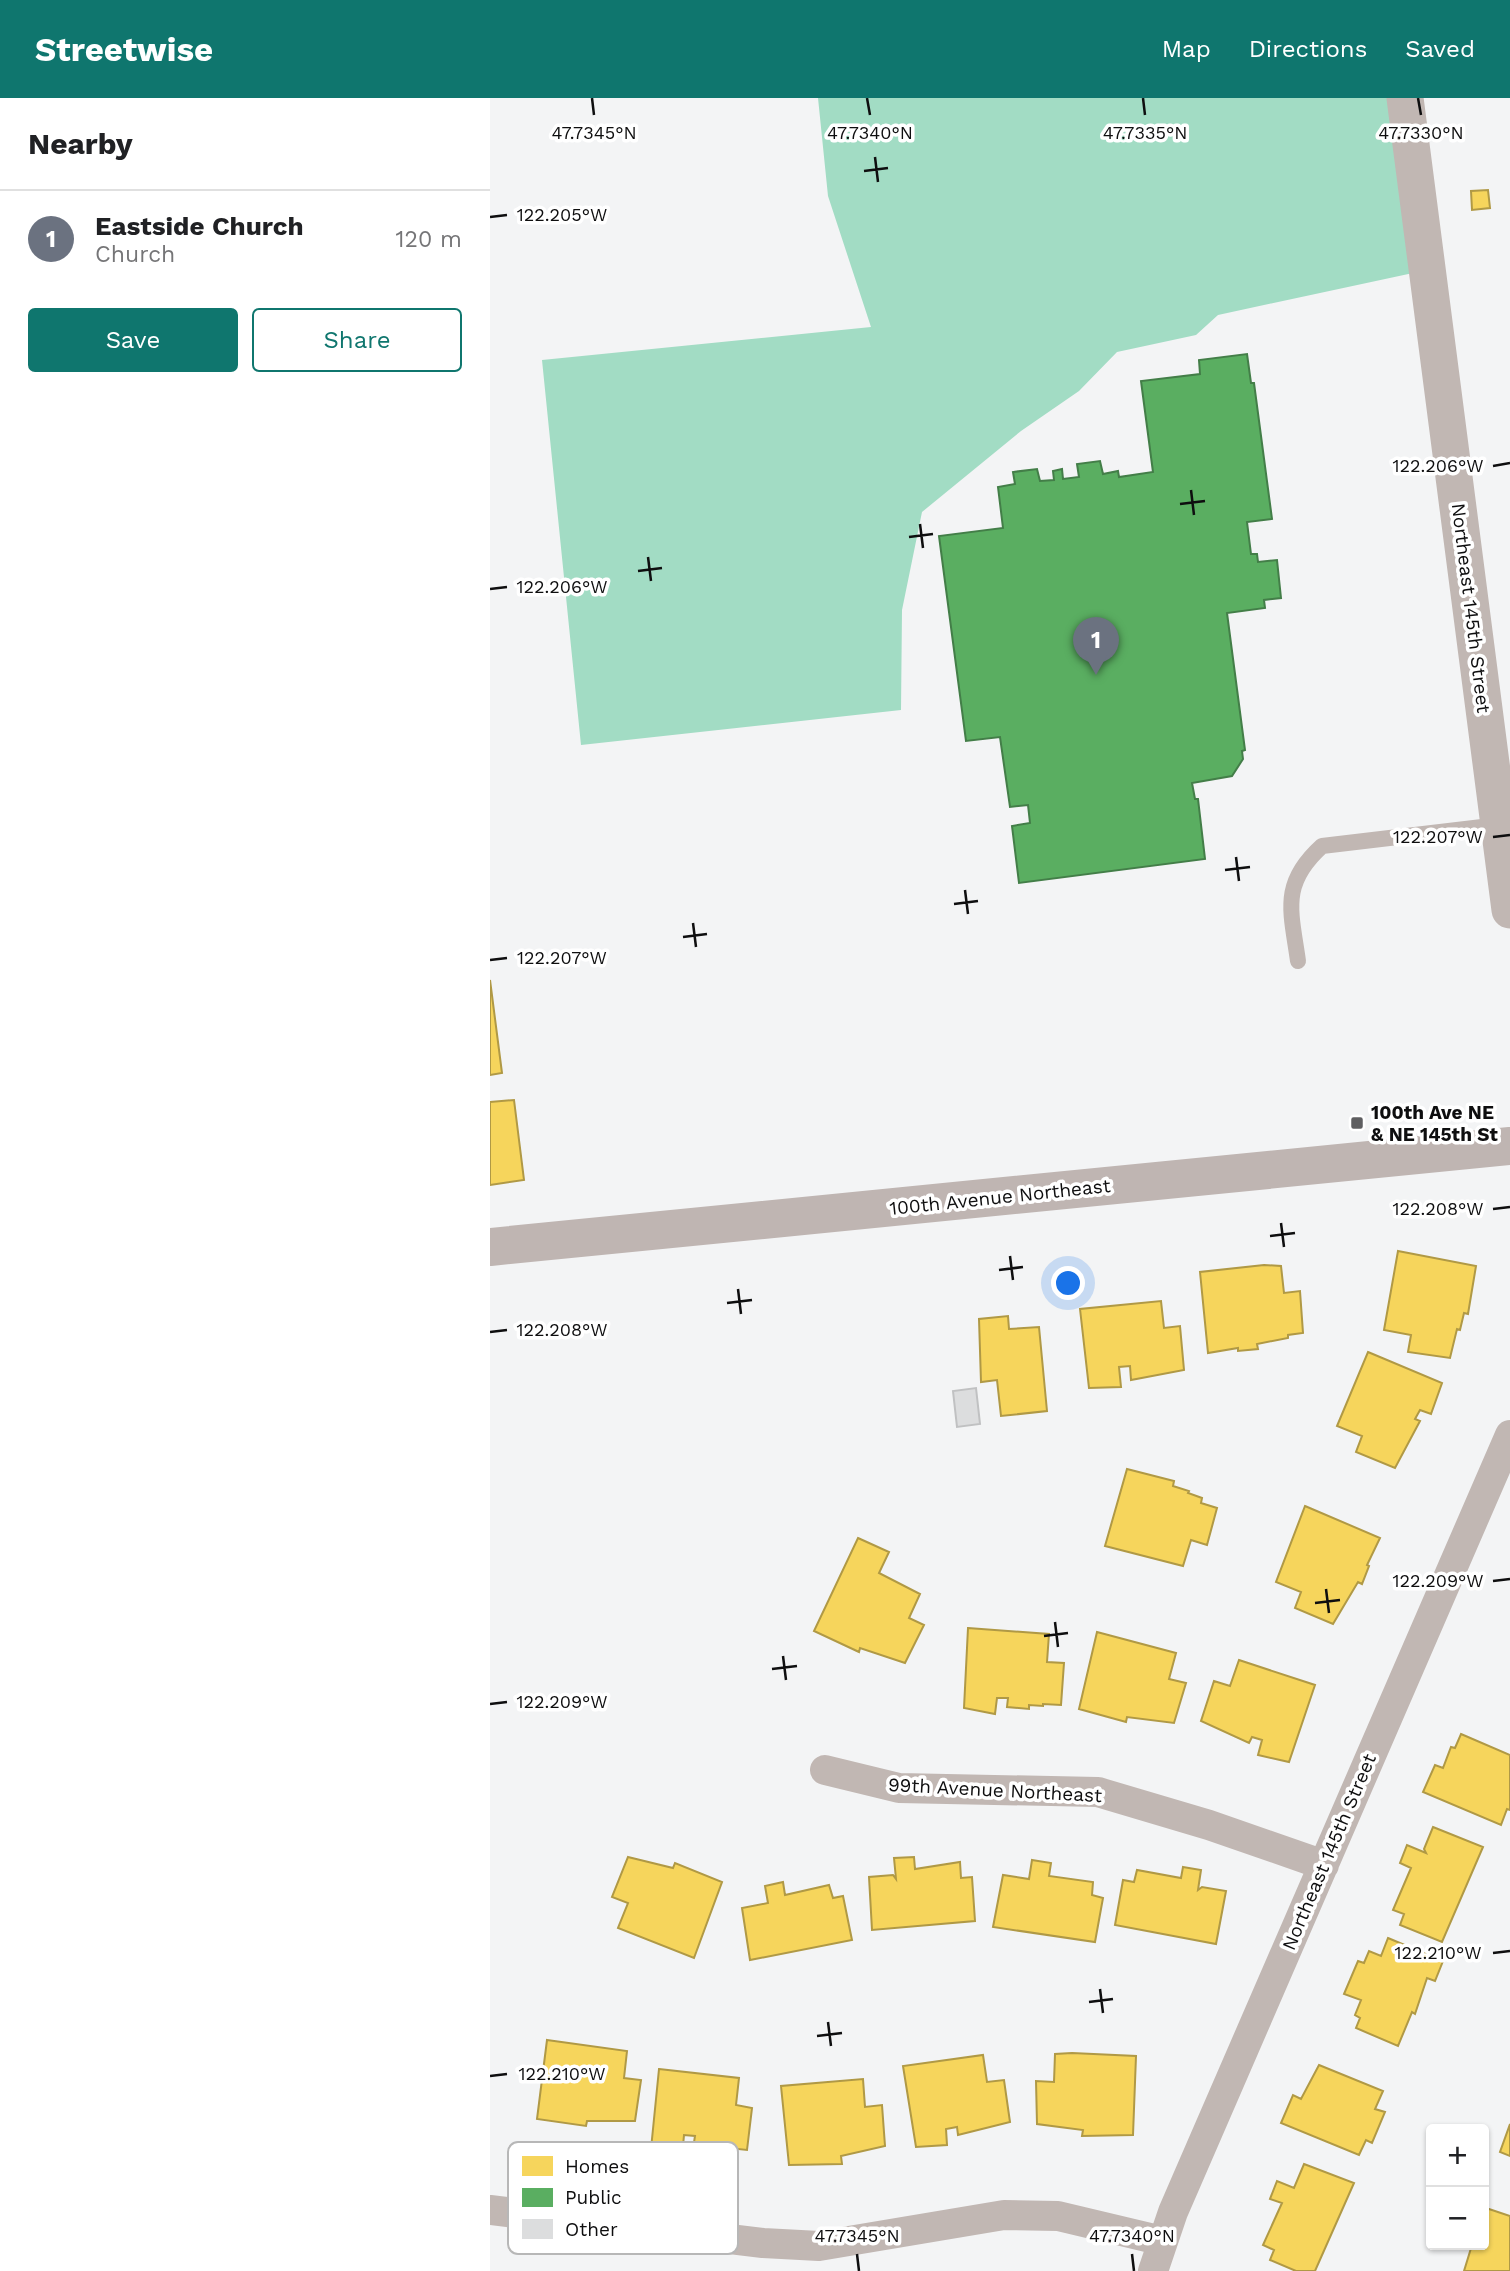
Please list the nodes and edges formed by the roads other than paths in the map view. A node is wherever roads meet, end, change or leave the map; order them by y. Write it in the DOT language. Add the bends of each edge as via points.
graph roads {
  1 [pos="1405,98"];
  2 [pos="1499,825"];
  3 [pos="1510,910"];
  4 [pos="1298,961"];
  5 [pos="1510,1146"];
  6 [pos="490,1247"];
  7 [pos="1510,1435"];
  8 [pos="825,1770"];
  9 [pos="1324,1865"];
  10 [pos="490,2210"];
  11 [pos="508,2212"];
  12 [pos="738,2240"];
  13 [pos="1163,2242"];
  14 [pos="1153,2271"];
  1 -- 2 [label="street, Northeast 145th Street"];
  2 -- 3 [label="street, Northeast 145th Street"];
  2 -- 4 [label="lane" via="1322,846 1307,859 1289,897"];
  5 -- 6 [label="main road, 100th Avenue Northeast"];
  7 -- 9 [label="street, Northeast 145th Street"];
  8 -- 9 [label="street, 99th Avenue Northeast" via="899,1788 1098,1792"];
  9 -- 13 [label="street, Northeast 145th Street"];
  10 -- 11 [label="street"];
  12 -- 13 [label="street" via="819,2246 1004,2215 1058,2217"];
  13 -- 14 [label="street, Northeast 145th Street"];
}
